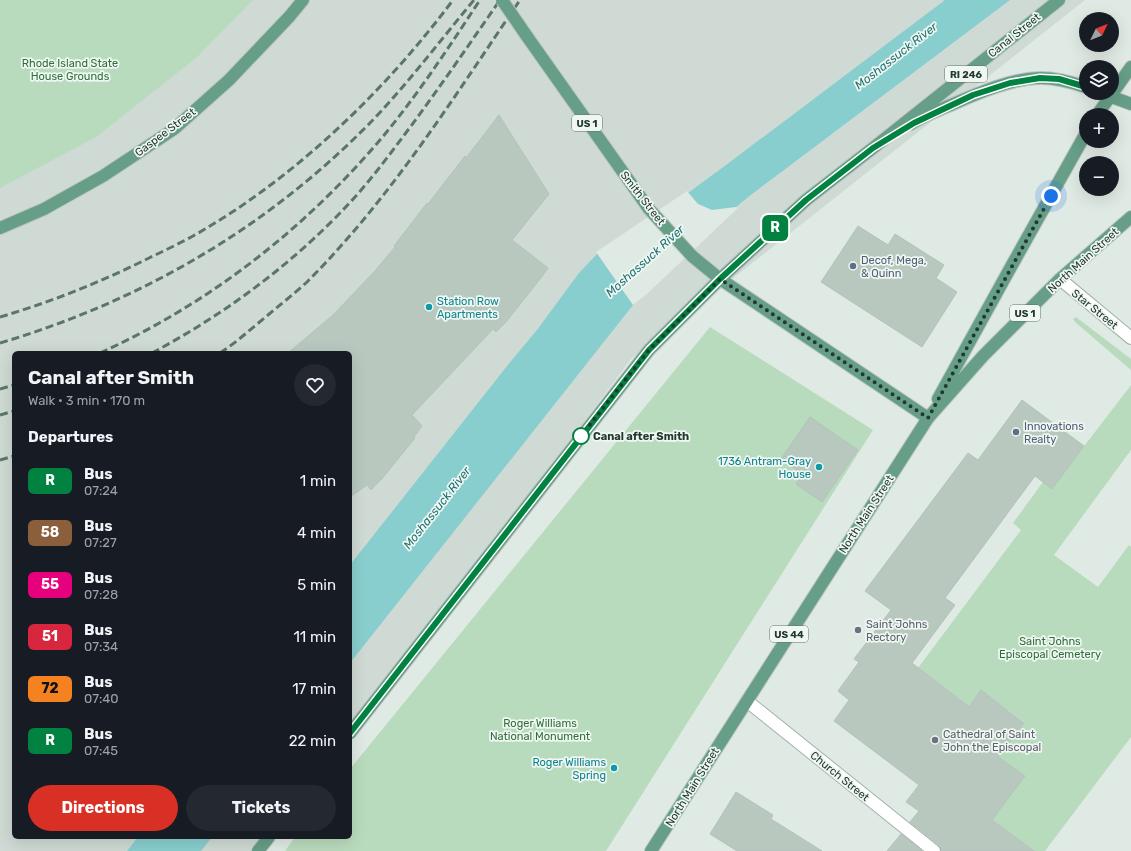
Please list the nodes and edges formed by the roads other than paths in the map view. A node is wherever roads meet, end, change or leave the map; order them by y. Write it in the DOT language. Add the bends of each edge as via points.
graph roads {
  1 [pos="303,0"];
  2 [pos="502,0"];
  3 [pos="1058,0"];
  4 [pos="1131,67"];
  5 [pos="1119,80"];
  6 [pos="1079,85"];
  7 [pos="1119,100"];
  8 [pos="1131,104"];
  9 [pos="1079,146"];
  10 [pos="873,148"];
  11 [pos="1131,217"];
  12 [pos="0,228"];
  13 [pos="720,279"];
  14 [pos="1060,279"];
  15 [pos="1131,338"];
  16 [pos="928,418"];
  17 [pos="747,701"];
  18 [pos="352,730"];
  19 [pos="267,839"];
  20 [pos="258,851"];
  21 [pos="651,851"];
  22 [pos="934,851"];
  1 -- 12 [label="main road, Gaspee Street" via="229,80 174,128 103,176 44,209"];
  2 -- 13 [label="main road, Smith Street / US 1, bridge" via="649,209 692,256"];
  3 -- 10 [label="main road, Canal Street / RI 246"];
  4 -- 5 [label="main road"];
  6 -- 10 [label="main road" via="1059,79 1040,78 1010,83 973,95 929,115"];
  7 -- 8 [label="main road"];
  9 -- 16 [label="main road"];
  10 -- 13 [label="main road, Canal Street" via="806,200"];
  11 -- 14 [label="main road, North Main Street / US 1"];
  13 -- 16 [label="main road, Smith Street / US 1"];
  13 -- 18 [label="main road, Canal Street" via="649,350"];
  14 -- 15 [label="street, Star Street"];
  14 -- 16 [label="main road, North Main Street / US 1" via="983,356"];
  16 -- 17 [label="main road, North Main Street / US 44"];
  17 -- 21 [label="main road, North Main Street / US 44"];
  17 -- 22 [label="street, Church Street"];
  19 -- 20 [label="main road"];
}
